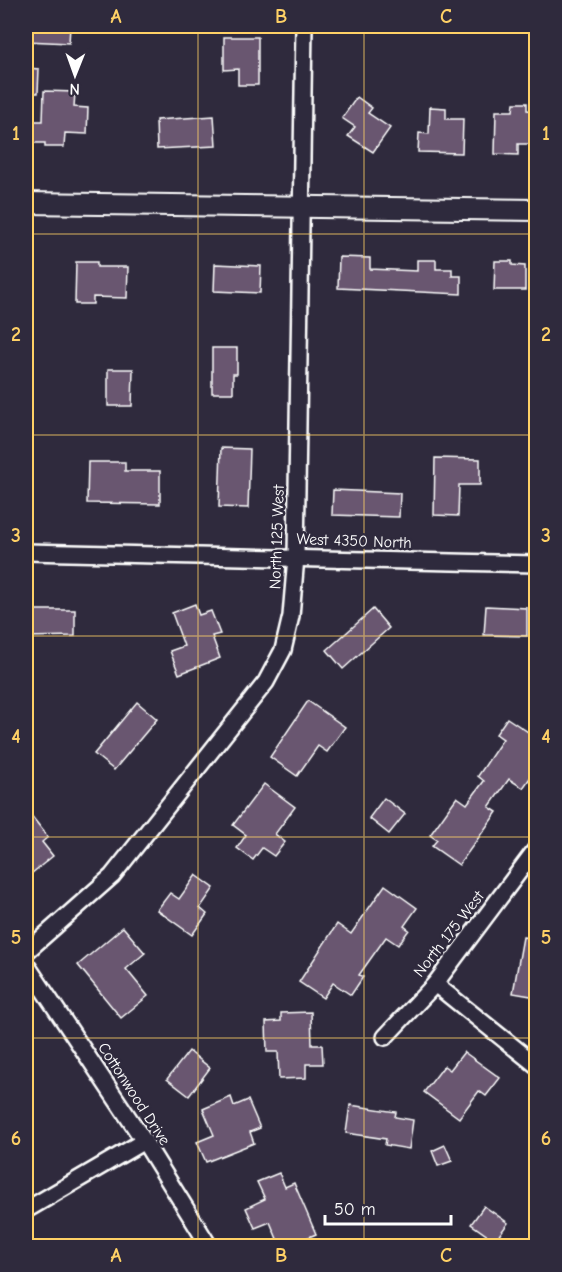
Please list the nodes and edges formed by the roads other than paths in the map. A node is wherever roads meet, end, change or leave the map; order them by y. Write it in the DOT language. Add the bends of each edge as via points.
graph roads {
  1 [pos="304,26"];
  2 [pos="26,203"];
  3 [pos="300,207"];
  4 [pos="537,210"];
  5 [pos="26,552"];
  6 [pos="296,557"];
  7 [pos="537,564"];
  8 [pos="537,849"];
  9 [pos="26,952"];
  10 [pos="26,964"];
  11 [pos="435,984"];
  12 [pos="385,1037"];
  13 [pos="537,1065"];
  14 [pos="144,1141"];
  15 [pos="26,1210"];
  16 [pos="208,1246"];
  1 -- 3 [label="street, North 125 West"];
  2 -- 3 [label="street"];
  3 -- 4 [label="street"];
  3 -- 6 [label="street, North 125 West"];
  5 -- 6 [label="street, West 4350 North"];
  6 -- 7 [label="street, West 4350 North"];
  6 -- 9 [label="street, North 125 West" via="291,616 283,650 266,682 112,876"];
  8 -- 11 [label="street, North 175 West"];
  10 -- 14 [label="street, Cottonwood Drive"];
  11 -- 12 [label="street, North 175 West"];
  11 -- 13 [label="street"];
  14 -- 15 [label="street"];
  14 -- 16 [label="street, Cottonwood Drive"];
}
